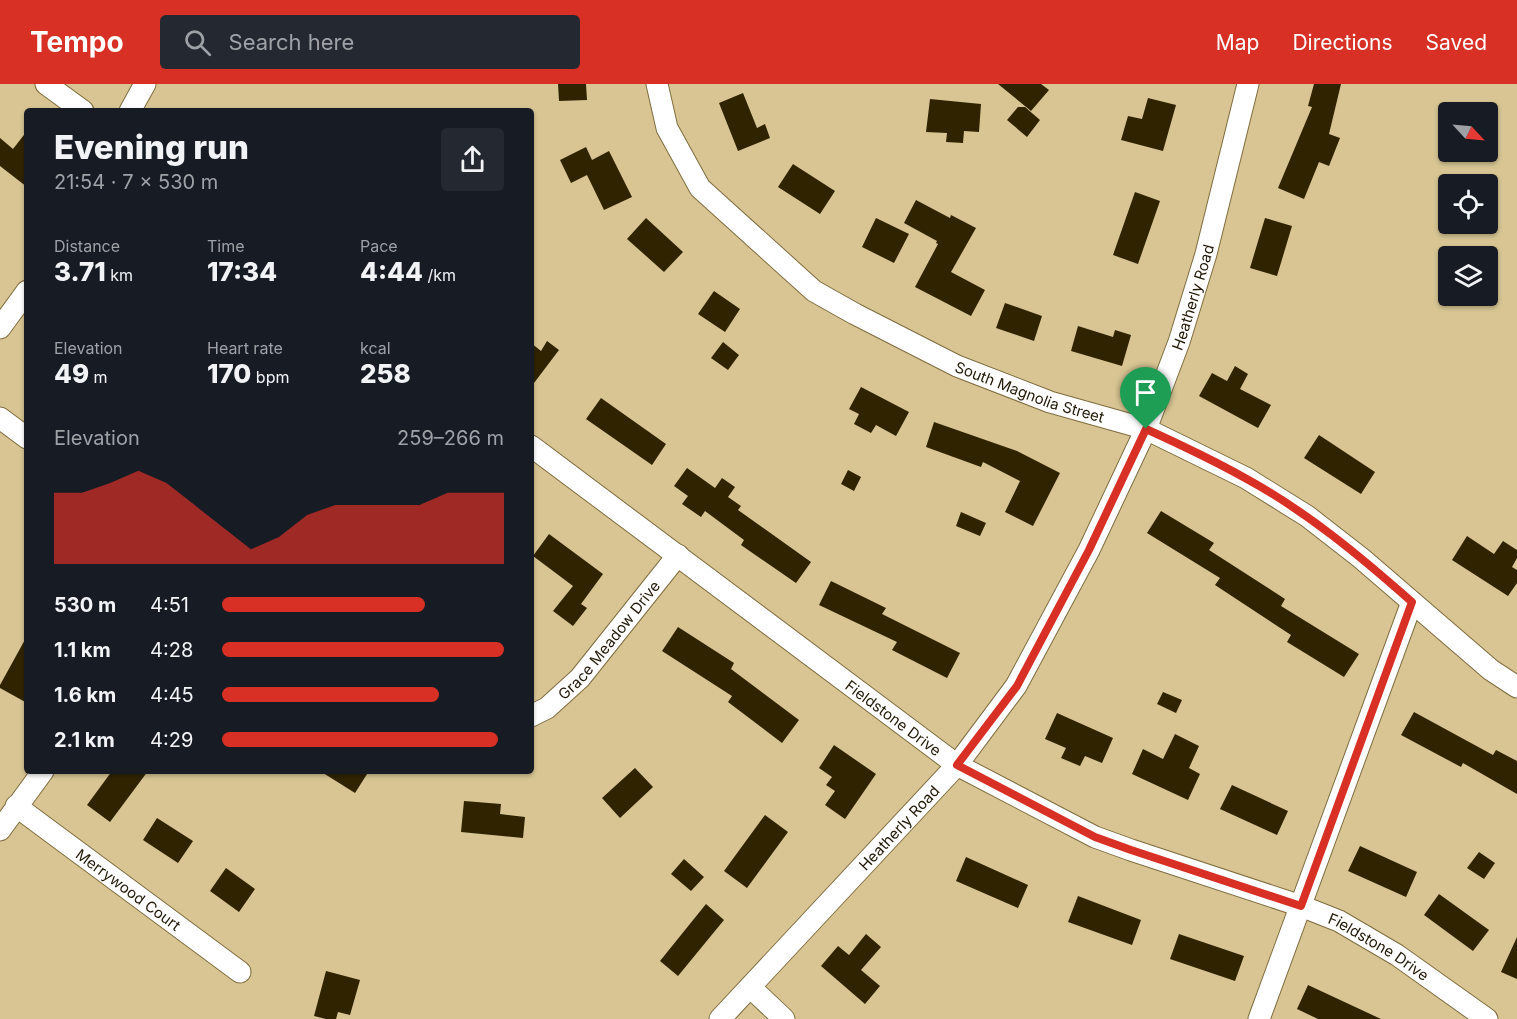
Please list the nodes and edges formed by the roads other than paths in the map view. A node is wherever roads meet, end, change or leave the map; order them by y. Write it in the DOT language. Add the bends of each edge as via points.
graph roads {
  1 [pos="46,84"];
  2 [pos="146,84"];
  3 [pos="657,84"];
  4 [pos="1248,84"];
  5 [pos="79,108"];
  6 [pos="132,108"];
  7 [pos="24,295"];
  8 [pos="0,328"];
  9 [pos="0,418"];
  10 [pos="1146,429"];
  11 [pos="24,436"];
  12 [pos="534,448"];
  13 [pos="678,555"];
  14 [pos="1412,602"];
  15 [pos="1517,687"];
  16 [pos="534,714"];
  17 [pos="957,765"];
  18 [pos="41,774"];
  19 [pos="16,806"];
  20 [pos="0,830"];
  21 [pos="1301,906"];
  22 [pos="240,972"];
  23 [pos="750,987"];
  24 [pos="720,1019"];
  25 [pos="784,1019"];
  26 [pos="1259,1019"];
  27 [pos="1487,1019"];
  1 -- 5 [label="street"];
  2 -- 6 [label="street"];
  3 -- 10 [label="street, South Magnolia Street" via="667,128 700,188 814,291 957,366 1050,402"];
  4 -- 10 [label="street, Heatherly Road" via="1206,254"];
  7 -- 8 [label="street"];
  9 -- 11 [label="street"];
  10 -- 14 [label="street, South Magnolia Street" via="1246,478 1307,516"];
  10 -- 17 [label="street, Heatherly Road" via="1089,550 1017,686"];
  12 -- 13 [label="street, Fieldstone Drive"];
  13 -- 16 [label="street, Grace Meadow Drive" via="580,678"];
  13 -- 17 [label="street, Fieldstone Drive"];
  14 -- 15 [label="street, South Magnolia Street" via="1491,670"];
  14 -- 21 [label="street"];
  17 -- 21 [label="street, Fieldstone Drive" via="1095,837"];
  17 -- 23 [label="street, Heatherly Road"];
  18 -- 19 [label="street"];
  19 -- 20 [label="street"];
  19 -- 22 [label="street, Merrywood Court"];
  21 -- 26 [label="street"];
  21 -- 27 [label="street, Fieldstone Drive" via="1339,921 1397,955"];
  23 -- 24 [label="street, Heatherly Road"];
  23 -- 25 [label="street"];
}
